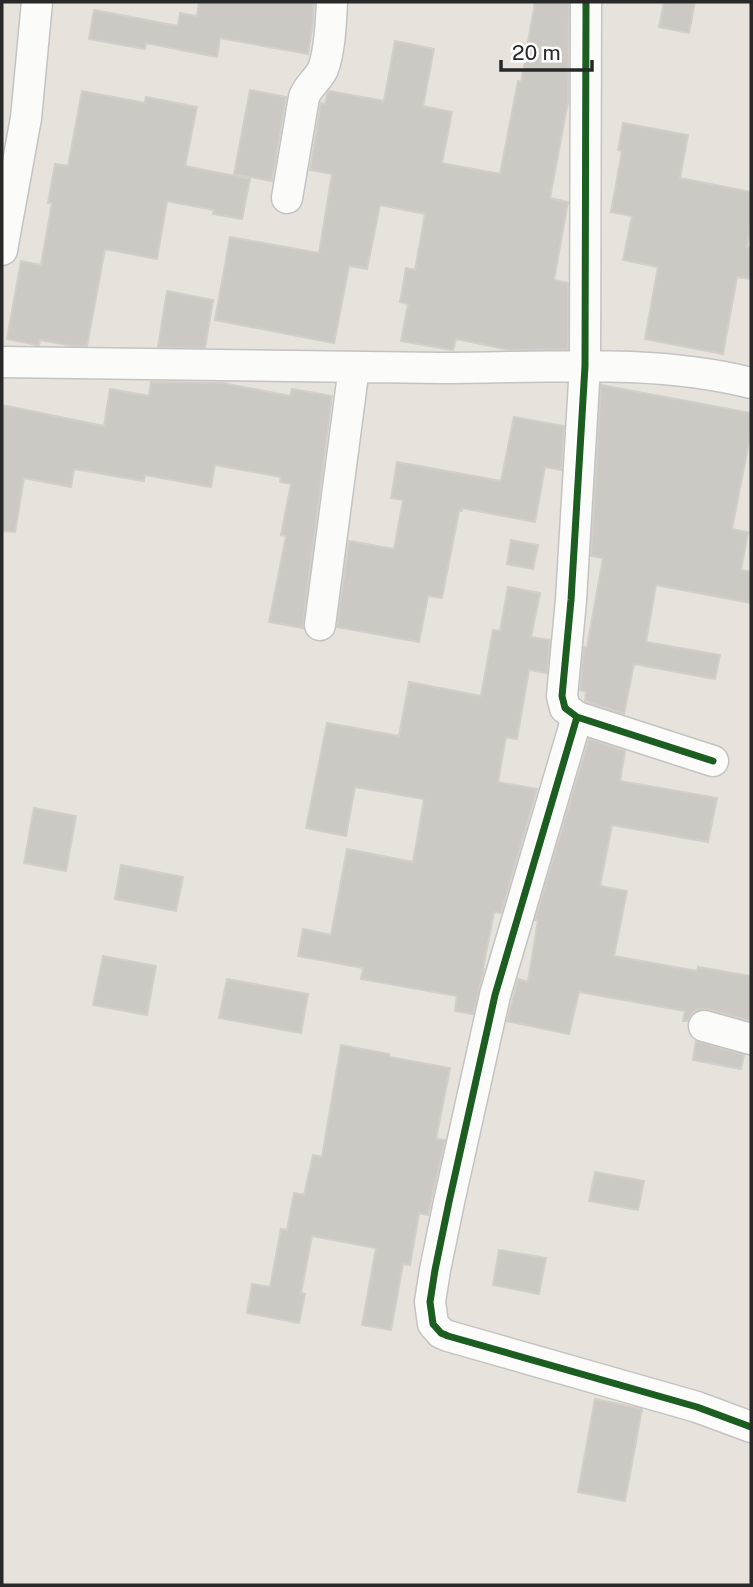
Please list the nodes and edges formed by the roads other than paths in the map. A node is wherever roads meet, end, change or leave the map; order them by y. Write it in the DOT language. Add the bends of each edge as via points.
graph roads {
  1 [pos="37,2"];
  2 [pos="332,2"];
  3 [pos="586,2"];
  4 [pos="14,116"];
  5 [pos="287,198"];
  6 [pos="2,250"];
  7 [pos="2,362"];
  8 [pos="585,366"];
  9 [pos="354,367"];
  10 [pos="751,383"];
  11 [pos="320,625"];
  12 [pos="577,717"];
  13 [pos="713,761"];
  14 [pos="704,1026"];
  15 [pos="751,1039"];
  16 [pos="751,1427"];
  1 -- 4 [label="street"];
  2 -- 5 [label="street" via="325,63 303,97"];
  3 -- 8 [label="street"];
  4 -- 6 [label="street"];
  7 -- 9 [label="street"];
  8 -- 9 [label="street"];
  8 -- 10 [label="street" via="682,371"];
  8 -- 12 [label="street" via="562,696 565,708"];
  9 -- 11 [label="street"];
  12 -- 13 [label="street"];
  12 -- 16 [label="street" via="495,995 435,1270 431,1319 448,1336 697,1407"];
  14 -- 15 [label="street"];
}
